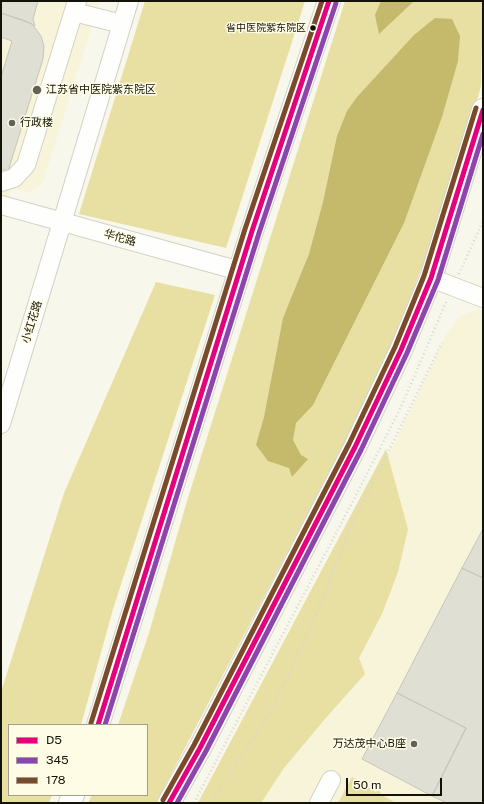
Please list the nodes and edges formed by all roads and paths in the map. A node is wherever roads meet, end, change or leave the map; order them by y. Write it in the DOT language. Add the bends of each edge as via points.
graph roads {
  1 [pos="129,1"];
  2 [pos="329,1"];
  3 [pos="75,6"];
  4 [pos="122,24"];
  5 [pos="483,110"];
  6 [pos="1,182"];
  7 [pos="1,205"];
  8 [pos="62,221"];
  9 [pos="483,221"];
  10 [pos="240,271"];
  11 [pos="431,278"];
  12 [pos="453,286"];
  13 [pos="483,298"];
  14 [pos="442,343"];
  15 [pos="1,424"];
  16 [pos="98,724"];
  17 [pos="331,780"];
  18 [pos="169,803"];
  19 [pos="194,803"];
  20 [pos="210,803"];
  21 [pos="319,803"];
  1 -- 4 [label="street, 小红花路"];
  2 -- 10 [label="main road"];
  3 -- 4 [label="street"];
  3 -- 6 [label="street" via="26,165 14,178"];
  4 -- 8 [label="street, 小红花路"];
  5 -- 11 [label="main road"];
  7 -- 8 [label="street, 华佗路"];
  8 -- 10 [label="street, 华佗路"];
  8 -- 15 [label="street, 小红花路"];
  9 -- 12 [label="path"];
  10 -- 16 [label="main road"];
  11 -- 12 [label="street"];
  11 -- 18 [label="main road" via="401,350 355,447 200,748"];
  12 -- 13 [label="street"];
  12 -- 19 [label="path" via="397,414"];
  14 -- 20 [label="path" via="350,529 318,611 278,697"];
  17 -- 21 [label="street"];
}
